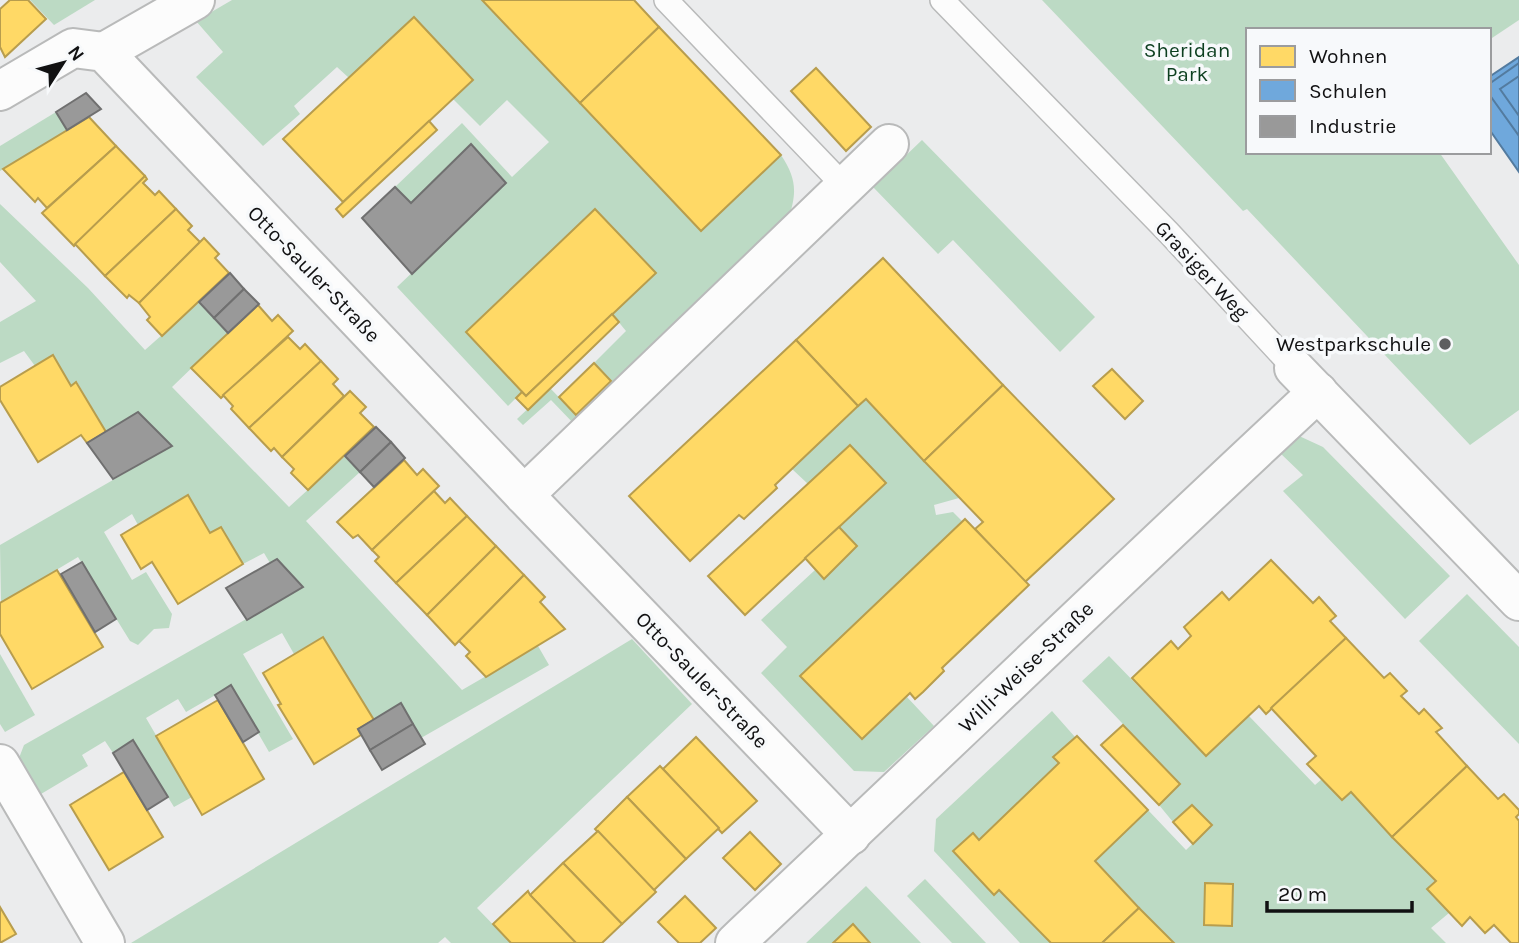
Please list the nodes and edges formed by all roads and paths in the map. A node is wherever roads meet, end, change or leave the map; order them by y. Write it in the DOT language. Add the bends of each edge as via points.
graph roads {
  1 [pos="195,0"];
  2 [pos="666,0"];
  3 [pos="942,0"];
  4 [pos="104,52"];
  5 [pos="0,91"];
  6 [pos="889,144"];
  7 [pos="845,187"];
  8 [pos="1306,380"];
  9 [pos="524,495"];
  10 [pos="1519,601"];
  11 [pos="0,764"];
  12 [pos="851,835"];
  13 [pos="105,943"];
  14 [pos="735,943"];
  1 -- 4 [label="street"];
  2 -- 7 [label="lane"];
  3 -- 8 [label="lane, Grasiger Weg"];
  4 -- 5 [label="street" via="73,48"];
  4 -- 9 [label="street, Otto-Sauler-Straße"];
  6 -- 7 [label="street"];
  7 -- 9 [label="street"];
  8 -- 10 [label="street, Grasiger Weg"];
  8 -- 12 [label="street, Willi-Weise-Straße" via="1175,523"];
  9 -- 12 [label="street, Otto-Sauler-Straße"];
  11 -- 13 [label="street"];
  12 -- 14 [label="street, Willi-Weise-Straße"];
}
